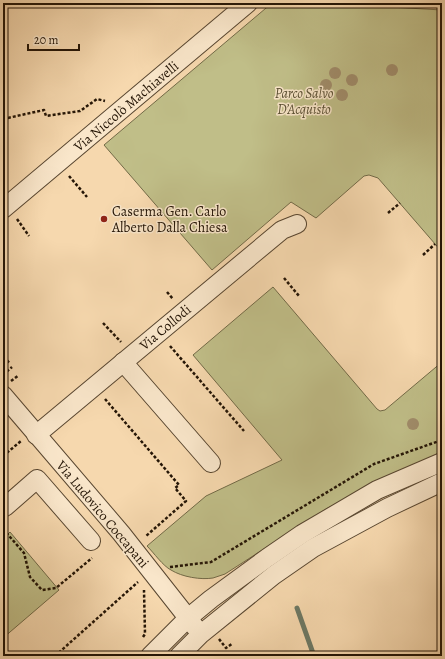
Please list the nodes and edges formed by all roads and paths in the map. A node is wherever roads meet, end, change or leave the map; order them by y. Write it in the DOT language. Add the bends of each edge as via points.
graph roads {
  1 [pos="248,3"];
  2 [pos="108,102"];
  3 [pos="3,119"];
  4 [pos="66,173"];
  5 [pos="87,197"];
  6 [pos="400,203"];
  7 [pos="9,213"];
  8 [pos="388,214"];
  9 [pos="297,224"];
  10 [pos="29,236"];
  11 [pos="435,244"];
  12 [pos="423,254"];
  13 [pos="284,278"];
  14 [pos="299,296"];
  15 [pos="103,324"];
  16 [pos="166,342"];
  17 [pos="124,354"];
  18 [pos="10,360"];
  19 [pos="3,366"];
  20 [pos="12,367"];
  21 [pos="3,375"];
  22 [pos="3,395"];
  23 [pos="102,395"];
  24 [pos="244,431"];
  25 [pos="34,433"];
  26 [pos="442,440"];
  27 [pos="3,456"];
  28 [pos="442,462"];
  29 [pos="211,463"];
  30 [pos="442,482"];
  31 [pos="5,507"];
  32 [pos="3,529"];
  33 [pos="144,537"];
  34 [pos="94,547"];
  35 [pos="165,568"];
  36 [pos="188,618"];
  37 [pos="210,636"];
  38 [pos="142,640"];
  39 [pos="233,643"];
  40 [pos="55,656"];
  41 [pos="150,656"];
  42 [pos="179,656"];
  1 -- 7 [label="street, Via Niccolò Machiavelli"];
  2 -- 3 [label="path" via="97,99 80,111 46,116 44,110"];
  4 -- 5 [label="path"];
  6 -- 8 [label="path"];
  7 -- 10 [label="path"];
  9 -- 17 [label="street, Via Collodi" via="282,230"];
  11 -- 12 [label="path"];
  13 -- 14 [label="path"];
  15 -- 17 [label="path"];
  16 -- 24 [label="path"];
  17 -- 25 [label="street, Via Collodi"];
  17 -- 29 [label="street"];
  18 -- 19 [label="path"];
  20 -- 21 [label="path"];
  22 -- 25 [label="street, Via Ludovico Coccapani"];
  23 -- 33 [label="path" via="179,485 175,488 186,501"];
  25 -- 27 [label="path"];
  25 -- 36 [label="street, Via Ludovico Coccapani" via="125,538"];
  26 -- 35 [label="path" via="374,464 211,562"];
  28 -- 36 [label="street" via="377,490 302,534"];
  30 -- 37 [label="street" via="313,548 274,575"];
  31 -- 34 [label="street" via="37,479"];
  32 -- 34 [label="path" via="24,554 30,577 42,590 56,588"];
  36 -- 37 [label="street, Via Ludovico Coccapani"];
  36 -- 41 [label="street"];
  37 -- 39 [label="path" via="226,648"];
  37 -- 42 [label="street"];
  38 -- 40 [label="path" via="145,634 145,610 143,583 140,581"];
}
